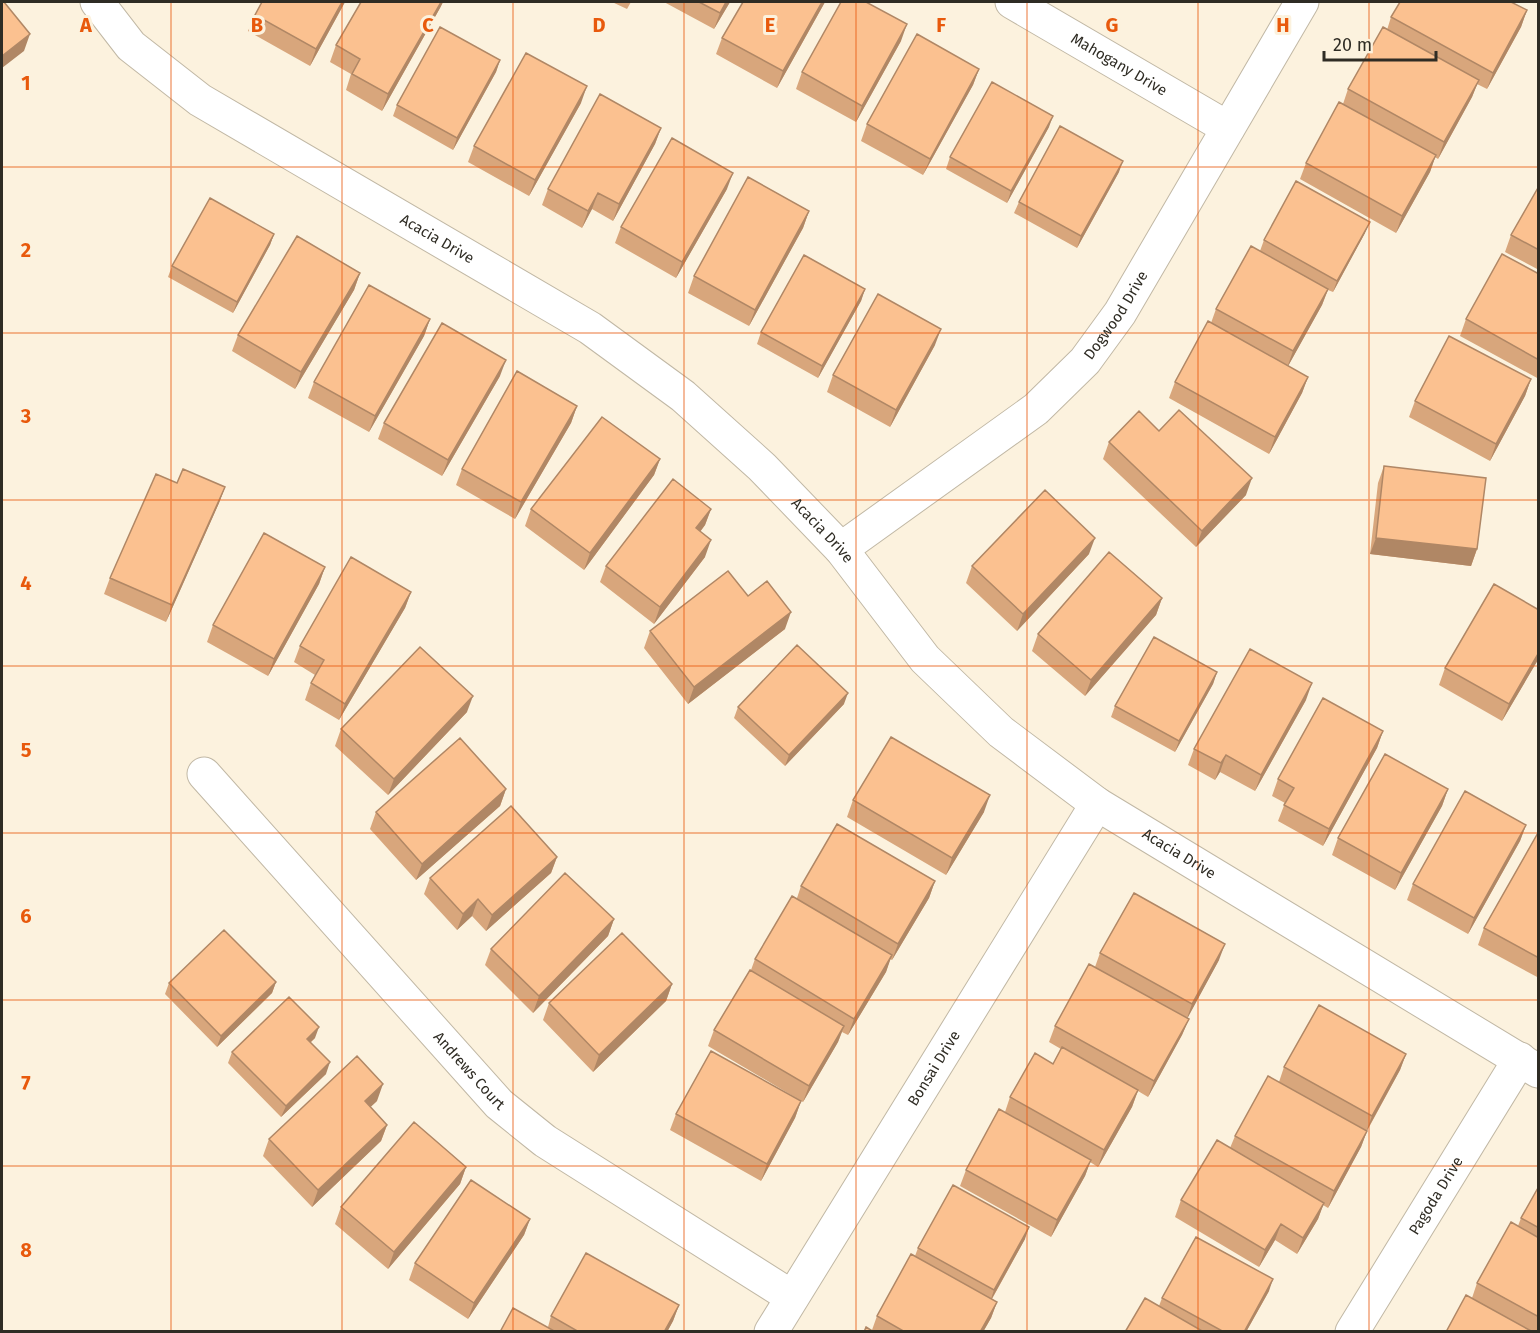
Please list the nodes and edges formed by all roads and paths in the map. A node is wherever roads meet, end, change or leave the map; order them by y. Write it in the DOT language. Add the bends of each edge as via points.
graph roads {
  1 [pos="97,2"];
  2 [pos="1012,2"];
  3 [pos="1302,2"];
  4 [pos="1228,128"];
  5 [pos="841,549"];
  6 [pos="204,774"];
  7 [pos="1097,804"];
  8 [pos="1529,1065"];
  9 [pos="792,1297"];
  10 [pos="771,1332"];
  11 [pos="1352,1332"];
  1 -- 5 [label="street, Acacia Drive" via="131,46 200,100 590,328 683,396 762,467"];
  2 -- 4 [label="street, Mahogany Drive"];
  3 -- 4 [label="street, Dogwood Drive"];
  4 -- 5 [label="street, Dogwood Drive" via="1120,313 1085,361 1036,409"];
  5 -- 7 [label="street, Acacia Drive" via="925,659 1001,732"];
  6 -- 9 [label="street, Andrews Court" via="499,1104 545,1141"];
  7 -- 8 [label="street, Acacia Drive"];
  7 -- 9 [label="street, Bonsai Drive"];
  8 -- 11 [label="street, Pagoda Drive"];
  9 -- 10 [label="street, Bonsai Drive"];
}
